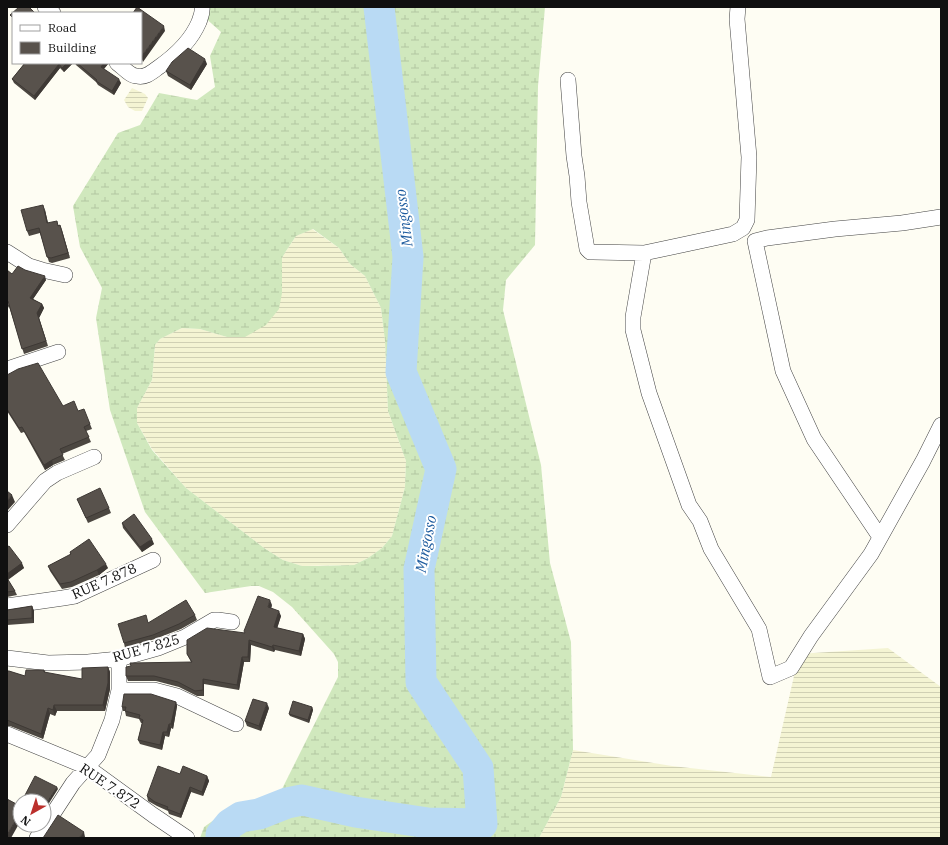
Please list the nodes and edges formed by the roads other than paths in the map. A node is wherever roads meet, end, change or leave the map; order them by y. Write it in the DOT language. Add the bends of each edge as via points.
graph roads {
  1 [pos="202,7"];
  2 [pos="738,7"];
  3 [pos="118,64"];
  4 [pos="568,80"];
  5 [pos="941,217"];
  6 [pos="7,252"];
  7 [pos="644,253"];
  8 [pos="65,275"];
  9 [pos="58,352"];
  10 [pos="7,369"];
  11 [pos="941,425"];
  12 [pos="94,457"];
  13 [pos="7,525"];
  14 [pos="880,537"];
  15 [pos="154,560"];
  16 [pos="7,606"];
  17 [pos="232,622"];
  18 [pos="7,658"];
  19 [pos="119,659"];
  20 [pos="119,690"];
  21 [pos="236,724"];
  22 [pos="7,734"];
  23 [pos="87,767"];
  24 [pos="37,838"];
  25 [pos="187,838"];
  1 -- 3 [label="street" via="203,12 194,32 184,46 147,76 133,75"];
  2 -- 7 [label="street" via="749,157 747,220 743,228 733,234"];
  4 -- 7 [label="street" via="579,202 587,249 593,252"];
  5 -- 14 [label="street" via="755,241 783,371 814,440"];
  6 -- 8 [label="street" via="29,266"];
  7 -- 14 [label="street" via="633,330 649,393 689,505 700,521 711,549 759,629 770,677 790,668 871,554"];
  9 -- 10 [label="street"];
  11 -- 14 [label="street"];
  12 -- 13 [label="street" via="44,481"];
  15 -- 16 [label="street, RUE 7.878" via="75,596"];
  17 -- 19 [label="street, RUE 7.825" via="214,620 186,637"];
  18 -- 19 [label="street, RUE 7.825" via="48,663"];
  19 -- 20 [label="street"];
  20 -- 21 [label="street" via="154,690 177,696"];
  20 -- 23 [label="street" via="112,720 98,755"];
  22 -- 23 [label="street, RUE 7.872"];
  23 -- 24 [label="street"];
  23 -- 25 [label="street, RUE 7.872"];
}
